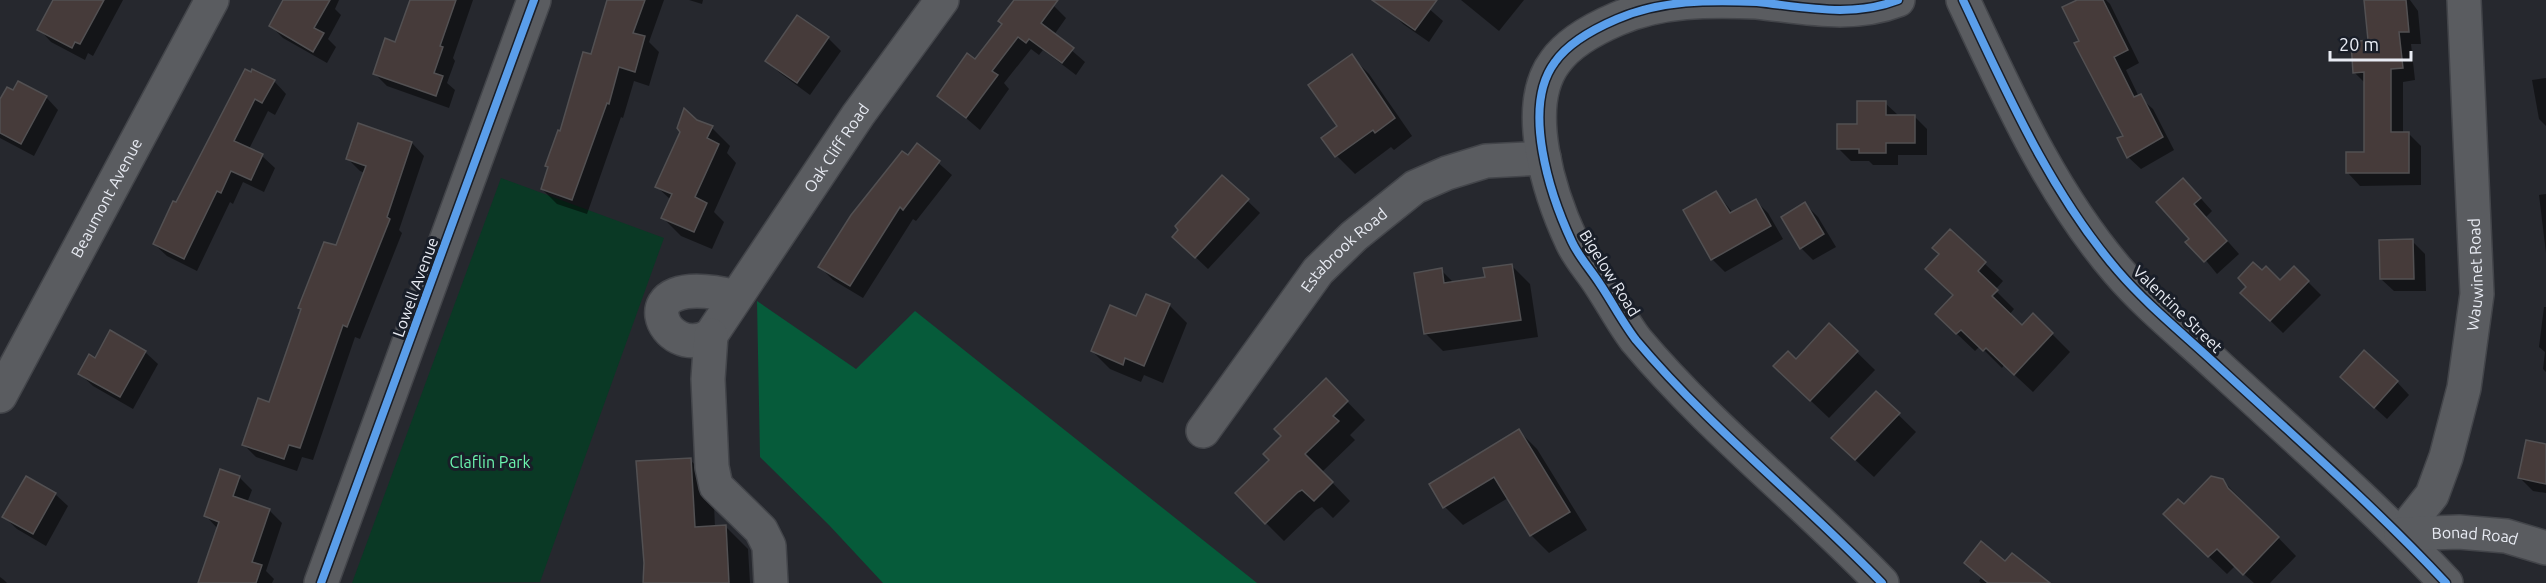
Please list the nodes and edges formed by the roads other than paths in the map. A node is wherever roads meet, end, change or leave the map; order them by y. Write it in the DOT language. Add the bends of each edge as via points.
graph roads {
  1 [pos="212,0"];
  2 [pos="534,0"];
  3 [pos="942,0"];
  4 [pos="1898,0"];
  5 [pos="1963,0"];
  6 [pos="2464,0"];
  7 [pos="1544,158"];
  8 [pos="736,297"];
  9 [pos="711,335"];
  10 [pos="4,382"];
  11 [pos="1203,431"];
  12 [pos="2401,534"];
  13 [pos="2546,548"];
  14 [pos="321,583"];
  15 [pos="771,583"];
  16 [pos="1882,583"];
  17 [pos="2446,583"];
  1 -- 10 [label="street, Beaumont Avenue"];
  2 -- 14 [label="street, Lowell Avenue"];
  3 -- 8 [label="street, Oak Cliff Road" via="858,115"];
  4 -- 7 [label="street, Bigelow Road" via="1833,11 1755,2 1686,0 1618,19 1594,30 1564,52 1548,74 1540,102"];
  5 -- 12 [label="street, Valentine Street" via="2016,113 2077,217 2118,271"];
  6 -- 12 [label="street, Wauwinet Road" via="2477,294 2464,388 2446,457 2432,495"];
  7 -- 11 [label="street, Estabrook Road" via="1486,161 1415,187 1318,271"];
  7 -- 16 [label="street, Bigelow Road" via="1573,243 1635,338 1706,414"];
  8 -- 9 [label="street, Oak Cliff Road"];
  8 -- 9 [label="street" via="695,290 676,294 663,306 664,326 679,337 700,340"];
  9 -- 15 [label="street" via="708,379 716,486 761,530 769,546"];
  12 -- 13 [label="street, Bonad Road" via="2459,532 2506,536"];
  12 -- 17 [label="street, Valentine Street"];
}
